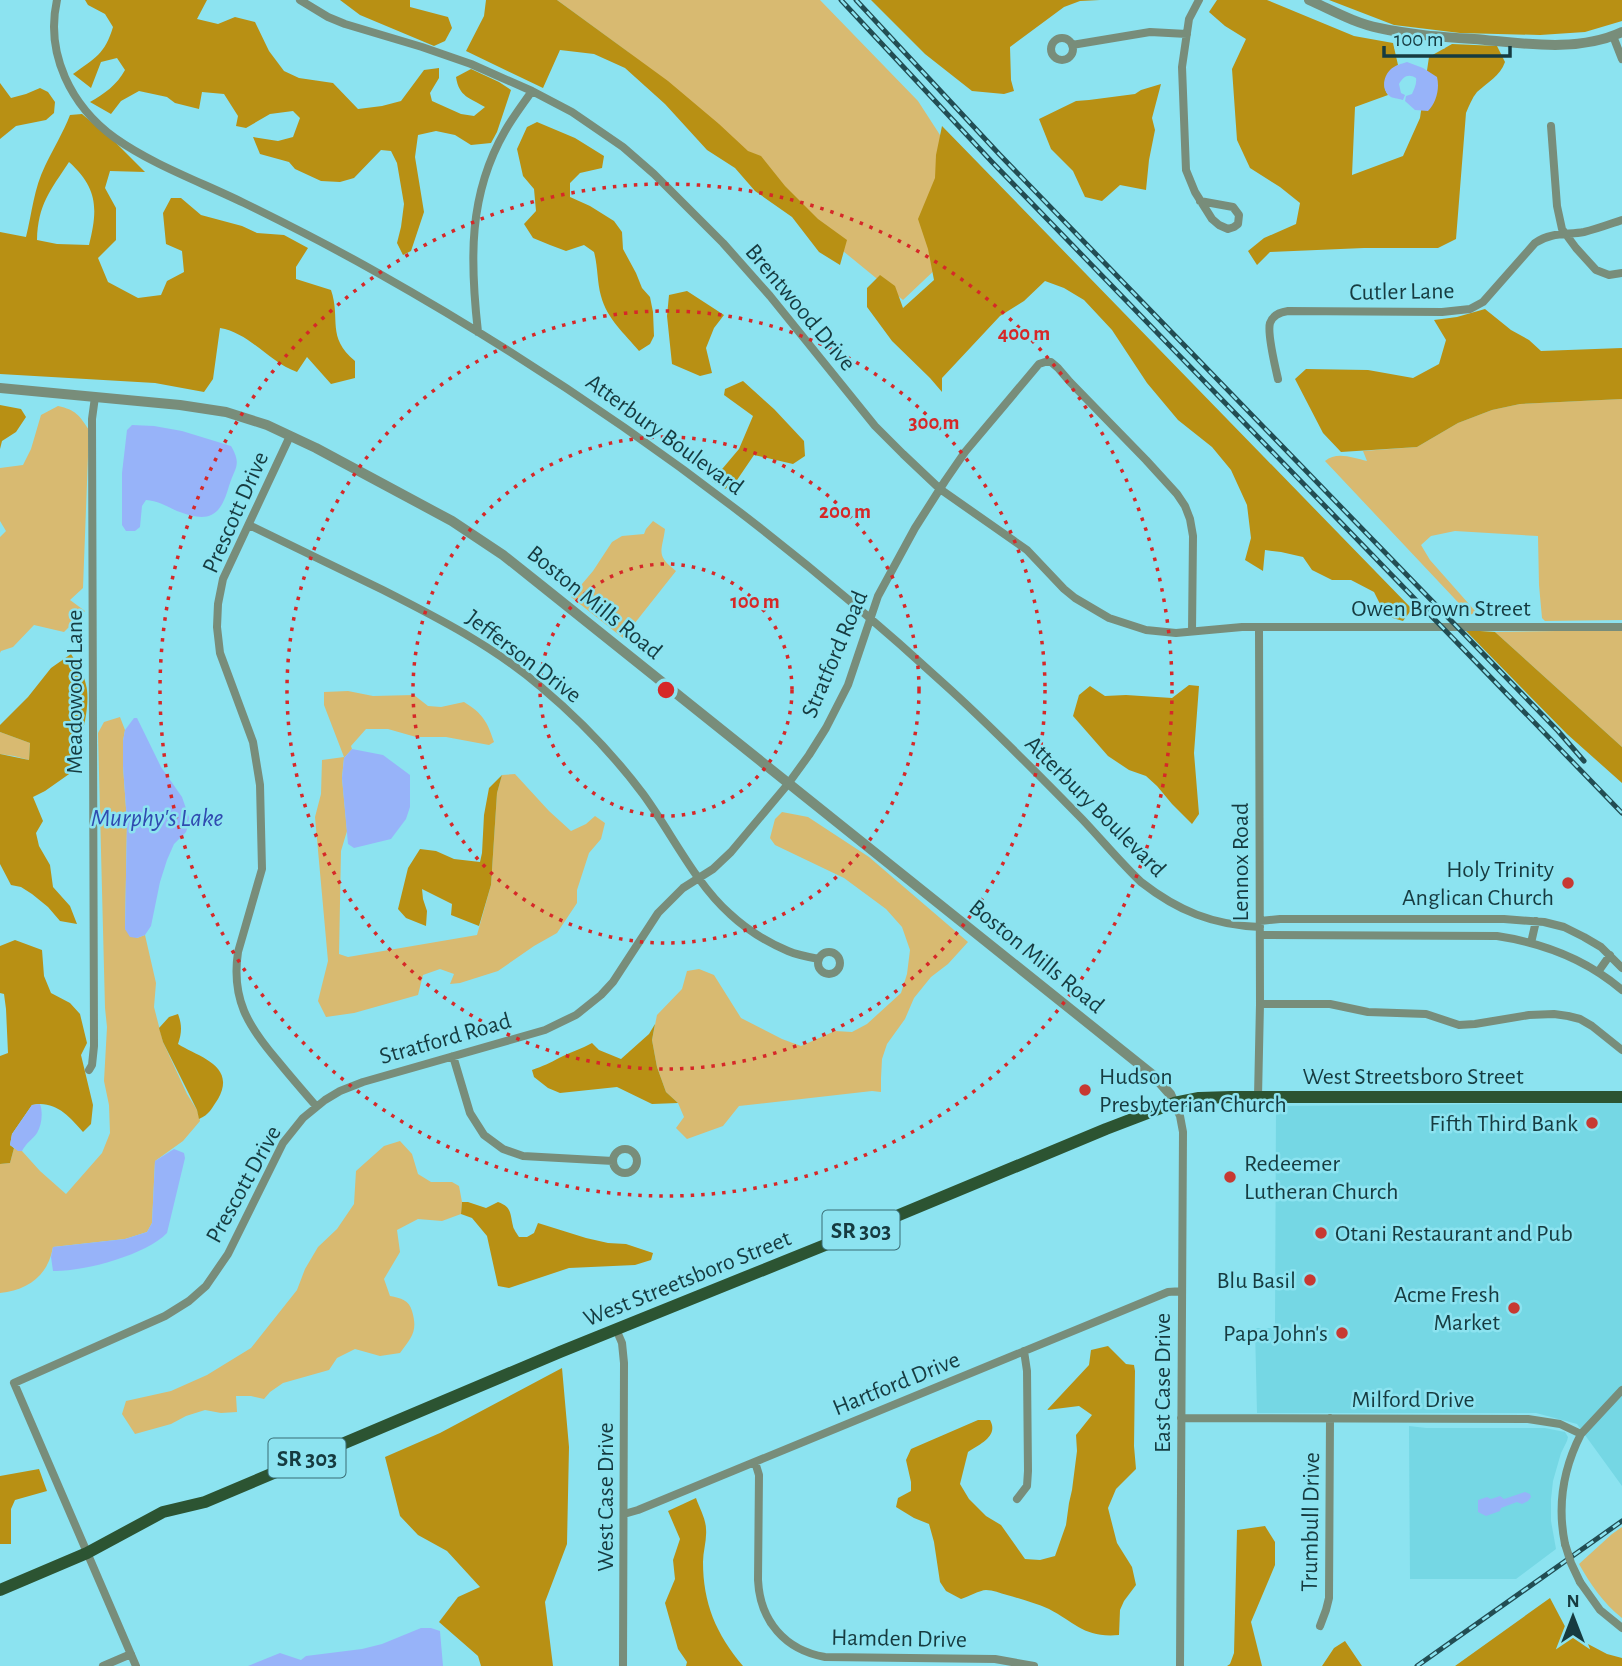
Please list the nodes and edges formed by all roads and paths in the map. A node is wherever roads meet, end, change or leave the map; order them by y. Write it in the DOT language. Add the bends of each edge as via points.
graph roads {
  1 [pos="57,0"];
  2 [pos="300,0"];
  3 [pos="1199,0"];
  4 [pos="1309,0"];
  5 [pos="1186,34"];
  6 [pos="1618,34"];
  7 [pos="1072,45"];
  8 [pos="1622,59"];
  9 [pos="533,91"];
  10 [pos="1551,126"];
  11 [pos="1200,201"];
  12 [pos="1622,220"];
  13 [pos="1565,234"];
  14 [pos="1622,273"];
  15 [pos="478,332"];
  16 [pos="1278,379"];
  17 [pos="0,388"];
  18 [pos="95,397"];
  19 [pos="290,436"];
  20 [pos="940,489"];
  21 [pos="249,525"];
  22 [pos="871,618"];
  23 [pos="1259,627"];
  24 [pos="1622,627"];
  25 [pos="1192,631"];
  26 [pos="788,784"];
  27 [pos="699,878"];
  28 [pos="1536,921"];
  29 [pos="1260,928"];
  30 [pos="1531,943"];
  31 [pos="1610,956"];
  32 [pos="818,959"];
  33 [pos="1622,968"];
  34 [pos="1598,972"];
  35 [pos="1622,990"];
  36 [pos="1260,1004"];
  37 [pos="1622,1050"];
  38 [pos="453,1056"];
  39 [pos="89,1070"];
  40 [pos="1258,1097"];
  41 [pos="1622,1097"];
  42 [pos="1174,1103"];
  43 [pos="316,1106"];
  44 [pos="613,1161"];
  45 [pos="1182,1291"];
  46 [pos="616,1329"];
  47 [pos="1024,1351"];
  48 [pos="1622,1390"];
  49 [pos="1181,1418"];
  50 [pos="1330,1418"];
  51 [pos="1581,1434"];
  52 [pos="755,1462"];
  53 [pos="1017,1499"];
  54 [pos="624,1514"];
  55 [pos="87,1553"];
  56 [pos="0,1590"];
  57 [pos="1320,1626"];
  58 [pos="1622,1628"];
  59 [pos="131,1654"];
  60 [pos="103,1666"];
  61 [pos="136,1666"];
  62 [pos="623,1666"];
  63 [pos="1034,1666"];
  64 [pos="1180,1666"];
  1 -- 15 [label="street, Atterbury Boulevard" via="54,30 60,66 78,102 103,129 156,161 358,262"];
  2 -- 9 [label="street, Brentwood Drive" via="345,24 446,55"];
  3 -- 5 [label="street"];
  4 -- 6 [label="street" via="1364,24 1412,34 1540,44 1570,44"];
  5 -- 7 [label="street" via="1150,33"];
  5 -- 11 [label="street" via="1182,67 1186,170"];
  6 -- 8 [label="street"];
  9 -- 15 [label="street" via="500,141 478,202 472,259"];
  9 -- 20 [label="street, Brentwood Drive" via="607,135 681,200 770,296 875,426"];
  10 -- 13 [label="street" via="1557,206"];
  11 -- 11 [label="street" via="1219,225 1228,229 1238,224 1239,215 1233,208"];
  12 -- 13 [label="street, Cutler Lane"];
  13 -- 14 [label="street" via="1601,273"];
  13 -- 16 [label="street, Cutler Lane" via="1546,236 1535,243 1483,302 1470,309 1277,314 1270,330"];
  15 -- 22 [label="street, Atterbury Boulevard" via="633,432 769,533"];
  17 -- 18 [label="street, Boston Mills Road"];
  18 -- 19 [label="street, Boston Mills Road" via="215,410"];
  18 -- 39 [label="street, Meadowood Lane" via="94,1046"];
  19 -- 21 [label="street, Prescott Drive"];
  19 -- 26 [label="street, Boston Mills Road" via="484,542"];
  20 -- 22 [label="street, Stratford Road" via="878,596"];
  20 -- 25 [label="street, Brentwood Drive" via="1027,550 1064,589 1093,609 1146,630"];
  20 -- 25 [label="street, Stratford Road" via="1028,374 1039,364 1051,362 1185,506 1193,536"];
  21 -- 27 [label="street, Jefferson Drive" via="437,617 538,684 629,776"];
  21 -- 43 [label="street, Prescott Drive" via="223,579 218,604 222,661 257,754 260,785 262,869 238,952 238,991 245,1016 260,1040"];
  22 -- 26 [label="street, Stratford Road" via="848,685"];
  22 -- 29 [label="street, Atterbury Boulevard" via="1039,774 1141,882 1166,901 1199,916"];
  23 -- 24 [label="street, Owen Brown Street"];
  23 -- 25 [label="street, Brentwood Drive"];
  23 -- 29 [label="street, Lennox Road"];
  26 -- 27 [label="street, Stratford Road" via="731,852"];
  26 -- 42 [label="street, Boston Mills Road" via="1154,1076"];
  27 -- 32 [label="street, Jefferson Drive" via="751,932 790,952"];
  27 -- 38 [label="street, Stratford Road" via="658,913 613,982 588,1007 545,1030"];
  28 -- 29 [label="street, Atterbury Boulevard" via="1280,919"];
  28 -- 30 [label="street"];
  28 -- 31 [label="street, Atterbury Boulevard" via="1564,927"];
  29 -- 30 [label="street, Atterbury Boulevard" via="1482,935"];
  29 -- 36 [label="street, Lennox Road"];
  30 -- 34 [label="street, Atterbury Boulevard" via="1568,955"];
  31 -- 33 [label="street, Atterbury Boulevard"];
  31 -- 34 [label="street"];
  34 -- 35 [label="street, Atterbury Boulevard"];
  36 -- 37 [label="street" via="1330,1004 1368,1012 1426,1014 1463,1026 1555,1014 1580,1019"];
  36 -- 40 [label="street, Lennox Road"];
  38 -- 43 [label="street, Stratford Road" via="363,1082"];
  38 -- 44 [label="street" via="470,1113 479,1129 503,1149 523,1156"];
  40 -- 41 [label="main road, West Streetsboro Street / SR 303"];
  40 -- 42 [label="main road, West Streetsboro Street / SR 303"];
  42 -- 45 [label="street, East Case Drive" via="1183,1132"];
  42 -- 46 [label="main road, West Streetsboro Street / SR 303"];
  43 -- 55 [label="street, Prescott Drive" via="283,1143 228,1254 189,1301 165,1316 14,1382"];
  45 -- 47 [label="street, Hartford Drive"];
  45 -- 49 [label="street, East Case Drive"];
  46 -- 54 [label="street, West Case Drive" via="624,1351"];
  46 -- 55 [label="main road, West Streetsboro Street / SR 303" via="205,1502 163,1512"];
  47 -- 52 [label="street, Hartford Drive"];
  47 -- 53 [label="street" via="1028,1471 1027,1486"];
  48 -- 51 [label="street"];
  49 -- 50 [label="street, Milford Drive"];
  49 -- 64 [label="street, East Case Drive"];
  50 -- 51 [label="street, Milford Drive" via="1528,1419 1560,1424"];
  50 -- 57 [label="street, Trumbull Drive" via="1329,1598"];
  51 -- 58 [label="street, bridge" via="1561,1497 1565,1544 1580,1582 1600,1610"];
  52 -- 54 [label="street, Hartford Drive"];
  52 -- 63 [label="street, Hamden Drive" via="759,1475 760,1597 773,1626 790,1643 825,1657 995,1659"];
  54 -- 62 [label="street, West Case Drive"];
  55 -- 56 [label="main road, West Streetsboro Street / SR 303"];
  55 -- 59 [label="street"];
  59 -- 60 [label="street"];
  59 -- 61 [label="street"];
}
